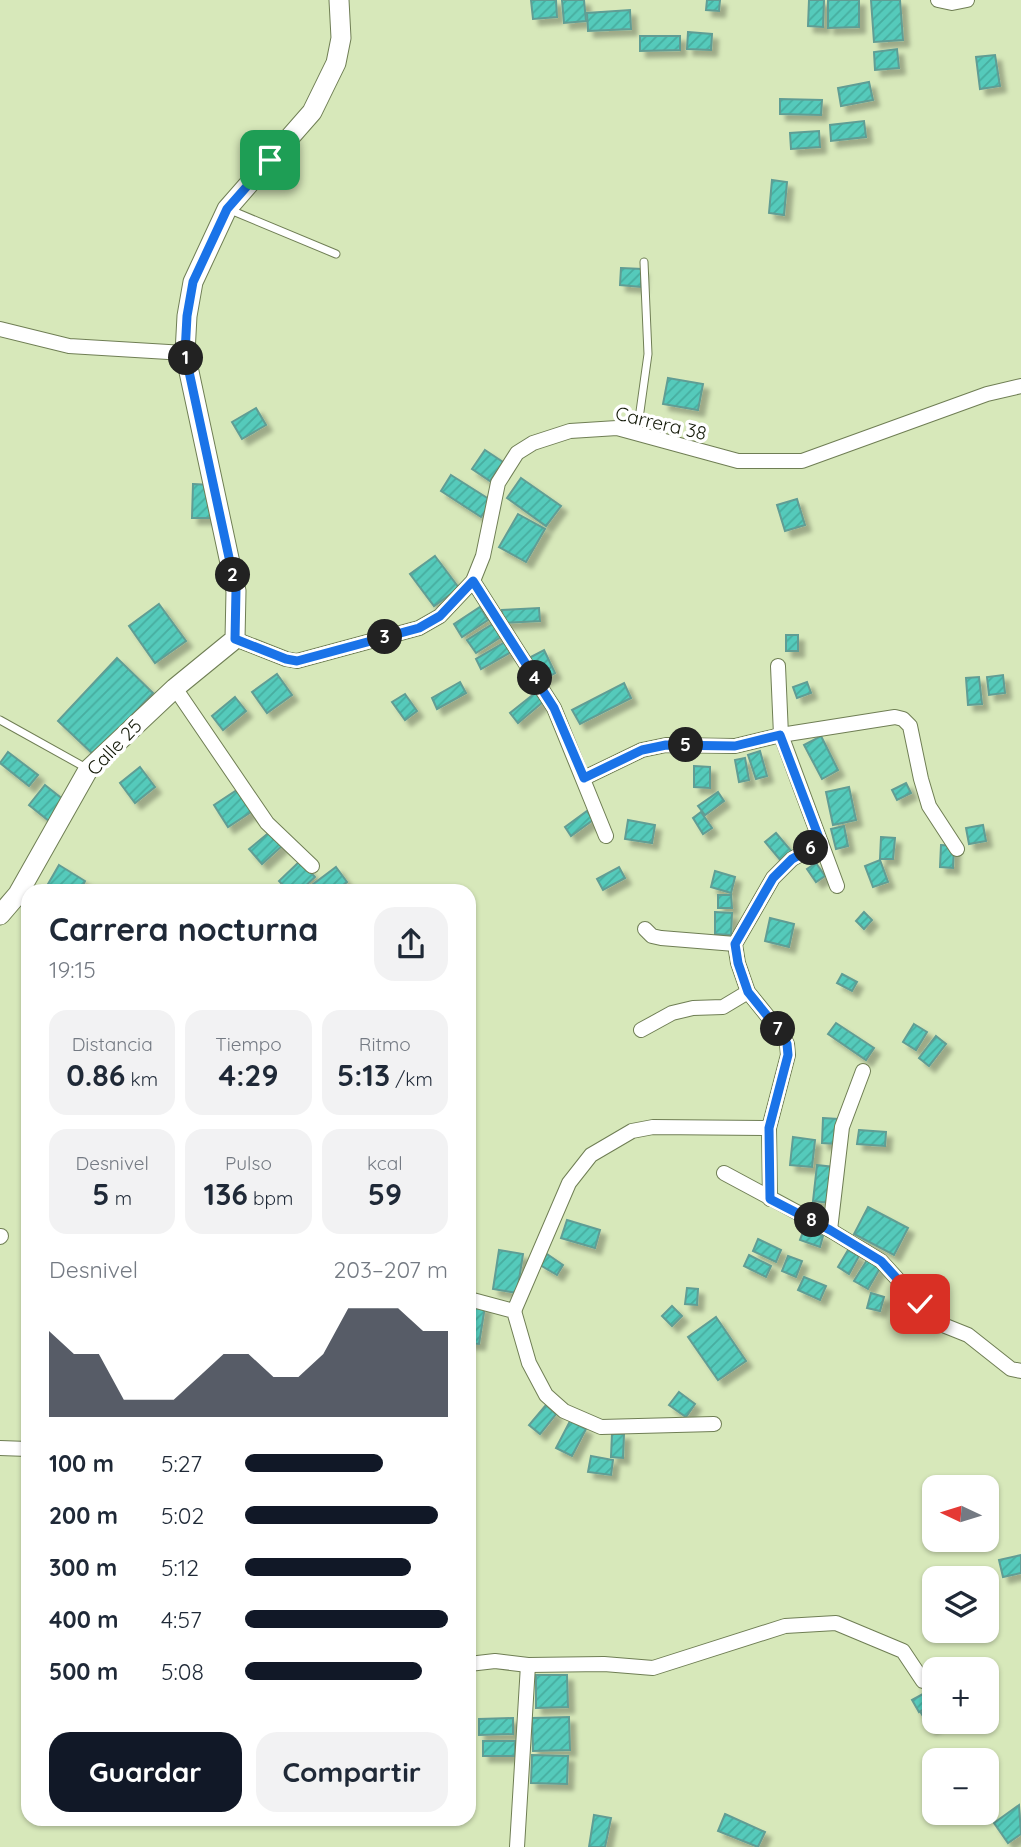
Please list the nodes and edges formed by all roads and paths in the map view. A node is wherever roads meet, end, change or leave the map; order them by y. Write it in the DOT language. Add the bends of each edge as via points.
graph roads {
  1 [pos="339,0"];
  2 [pos="938,0"];
  3 [pos="967,0"];
  4 [pos="227,209"];
  5 [pos="336,254"];
  6 [pos="644,262"];
  7 [pos="0,329"];
  8 [pos="185,353"];
  9 [pos="1021,386"];
  10 [pos="637,433"];
  11 [pos="473,581"];
  12 [pos="235,639"];
  13 [pos="778,666"];
  14 [pos="175,688"];
  15 [pos="0,720"];
  16 [pos="780,735"];
  17 [pos="88,770"];
  18 [pos="584,778"];
  19 [pos="606,836"];
  20 [pos="821,843"];
  21 [pos="957,849"];
  22 [pos="312,866"];
  23 [pos="31,884"];
  24 [pos="837,886"];
  25 [pos="21,900"];
  26 [pos="0,915"];
  27 [pos="645,929"];
  28 [pos="735,944"];
  29 [pos="748,992"];
  30 [pos="641,1030"];
  31 [pos="863,1070"];
  32 [pos="769,1128"];
  33 [pos="724,1173"];
  34 [pos="770,1199"];
  35 [pos="830,1230"];
  36 [pos="476,1301"];
  37 [pos="514,1311"];
  38 [pos="1021,1371"];
  39 [pos="714,1424"];
  40 [pos="0,1448"];
  41 [pos="21,1449"];
  42 [pos="476,1663"];
  43 [pos="528,1665"];
  44 [pos="922,1679"];
  45 [pos="517,1847"];
  1 -- 4 [label="street" via="341,38 336,63 312,112"];
  2 -- 3 [label="street"];
  4 -- 5 [label="lane"];
  4 -- 8 [label="street" via="193,282"];
  6 -- 10 [label="lane" via="648,354"];
  7 -- 8 [label="street" via="69,346"];
  8 -- 12 [label="street" via="236,590"];
  9 -- 10 [label="street, Carrera 38" via="802,461 738,461"];
  10 -- 11 [label="street, Carrera 38" via="617,428 570,431 517,453 498,483 483,556"];
  11 -- 12 [label="street, Carrera 38" via="440,616 419,628 297,661"];
  11 -- 18 [label="street" via="554,708"];
  12 -- 14 [label="street, Calle 25"];
  13 -- 16 [label="street"];
  14 -- 17 [label="street, Calle 25"];
  14 -- 22 [label="street" via="267,823"];
  15 -- 17 [label="lane"];
  16 -- 18 [label="street" via="735,746 654,747"];
  16 -- 20 [label="street"];
  16 -- 21 [label="street" via="903,719 910,726 929,806"];
  17 -- 23 [label="street, Calle 25"];
  18 -- 19 [label="street"];
  20 -- 24 [label="street"];
  20 -- 28 [label="street" via="792,859 773,878"];
  25 -- 26 [label="street, Calle 25"];
  27 -- 28 [label="street" via="660,938"];
  28 -- 29 [label="street"];
  29 -- 30 [label="street" via="723,1007 672,1013"];
  29 -- 32 [label="street" via="787,1044"];
  31 -- 35 [label="street" via="842,1127"];
  32 -- 34 [label="street"];
  32 -- 37 [label="street" via="653,1127 632,1131 591,1155 569,1183"];
  33 -- 34 [label="street"];
  34 -- 35 [label="street"];
  35 -- 38 [label="street" via="881,1261 943,1325 968,1335 1011,1370"];
  36 -- 37 [label="street"];
  37 -- 39 [label="street" via="529,1363 546,1395 564,1411 601,1427"];
  40 -- 41 [label="street"];
  42 -- 43 [label="street"];
  43 -- 44 [label="street" via="653,1668 785,1626 836,1623 904,1651"];
  43 -- 45 [label="street"];
}
